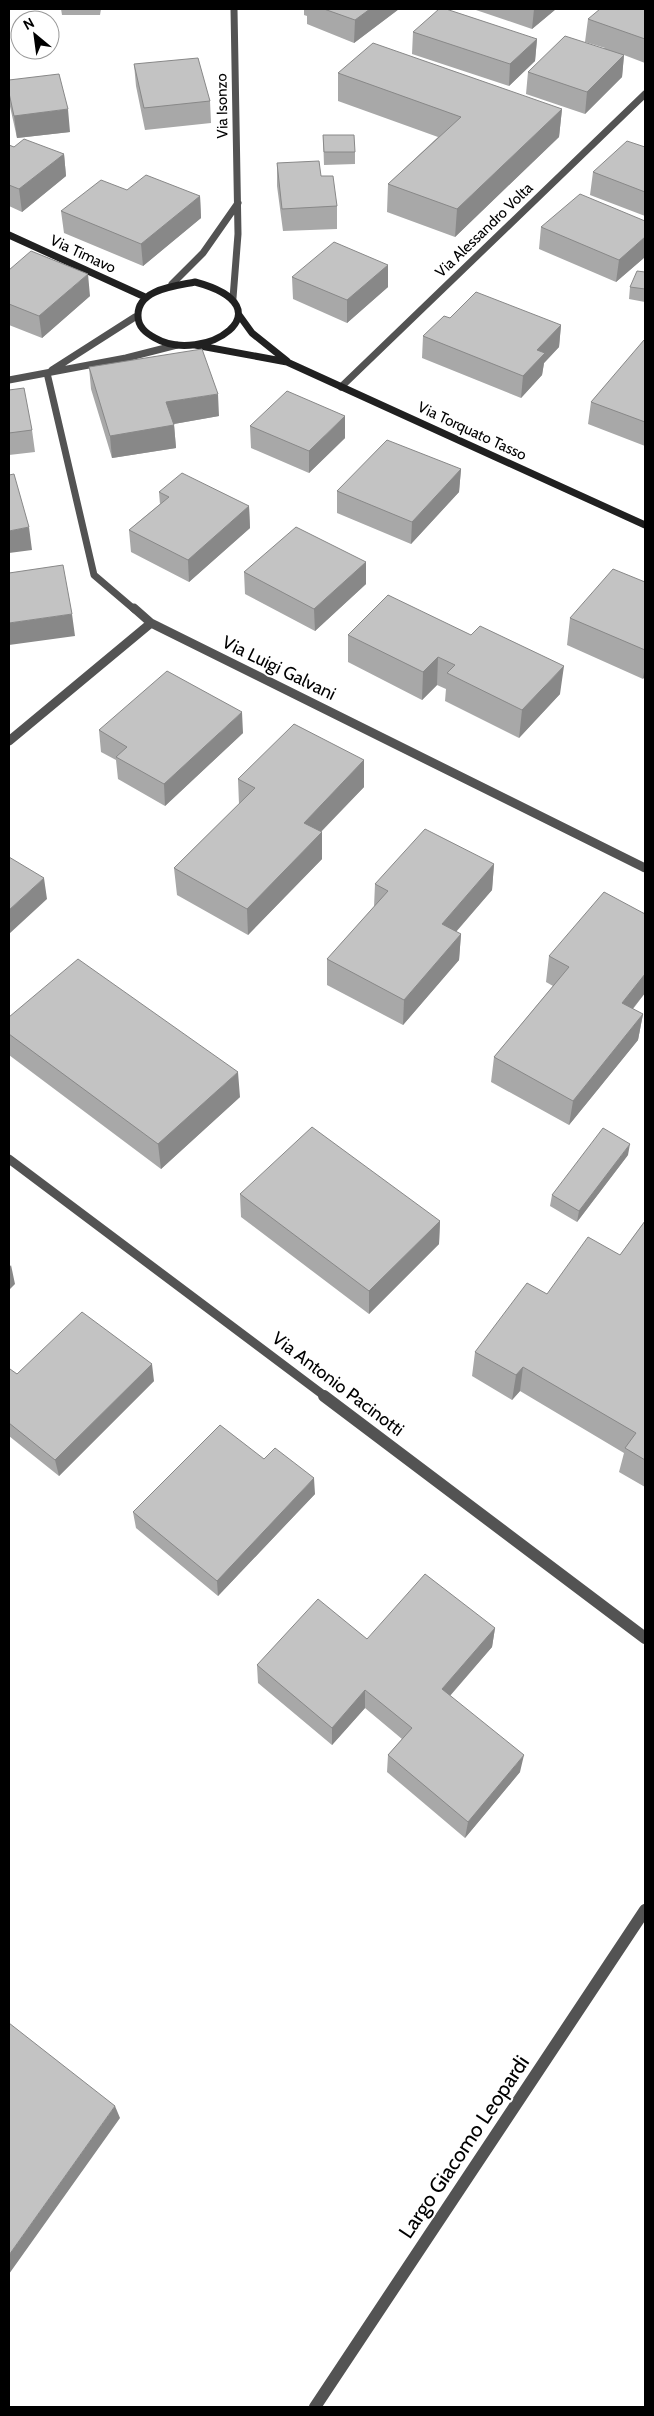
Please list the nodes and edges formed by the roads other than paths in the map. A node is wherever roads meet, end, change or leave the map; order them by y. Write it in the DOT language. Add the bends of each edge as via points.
graph roads {
  1 [pos="234,9"];
  2 [pos="645,94"];
  3 [pos="238,203"];
  4 [pos="9,235"];
  5 [pos="172,284"];
  6 [pos="145,297"];
  7 [pos="233,298"];
  8 [pos="239,315"];
  9 [pos="135,317"];
  10 [pos="177,345"];
  11 [pos="195,345"];
  12 [pos="287,362"];
  13 [pos="47,373"];
  14 [pos="9,380"];
  15 [pos="342,387"];
  16 [pos="645,525"];
  17 [pos="150,623"];
  18 [pos="9,741"];
  19 [pos="645,868"];
  20 [pos="9,1159"];
  21 [pos="645,1638"];
  22 [pos="645,1910"];
  23 [pos="315,2407"];
  1 -- 3 [label="street, Via Isonzo"];
  2 -- 15 [label="street, Via Alessandro Volta"];
  3 -- 5 [label="street" via="204,253"];
  3 -- 7 [label="street, Via Isonzo"];
  4 -- 6 [label="street, Via Timavo"];
  5 -- 6 [label="street"];
  5 -- 7 [label="street" via="195,282 218,288"];
  6 -- 9 [label="street"];
  7 -- 8 [label="street, Via Torquato Tasso"];
  8 -- 11 [label="street, Via Torquato Tasso" via="237,323 226,334"];
  8 -- 12 [label="street, Via Torquato Tasso" via="252,333"];
  9 -- 10 [label="street, Via Torquato Tasso" via="154,339"];
  9 -- 13 [label="street"];
  10 -- 11 [label="street, Via Torquato Tasso"];
  10 -- 13 [label="street"];
  11 -- 12 [label="street, Via Torquato Tasso"];
  12 -- 15 [label="street, Via Torquato Tasso"];
  13 -- 14 [label="street"];
  13 -- 17 [label="street, Via Luigi Galvani" via="94,575"];
  15 -- 16 [label="street, Via Torquato Tasso"];
  17 -- 18 [label="street"];
  17 -- 19 [label="street, Via Luigi Galvani"];
  20 -- 21 [label="street, Via Antonio Pacinotti"];
  22 -- 23 [label="street, Largo Giacomo Leopardi"];
}
